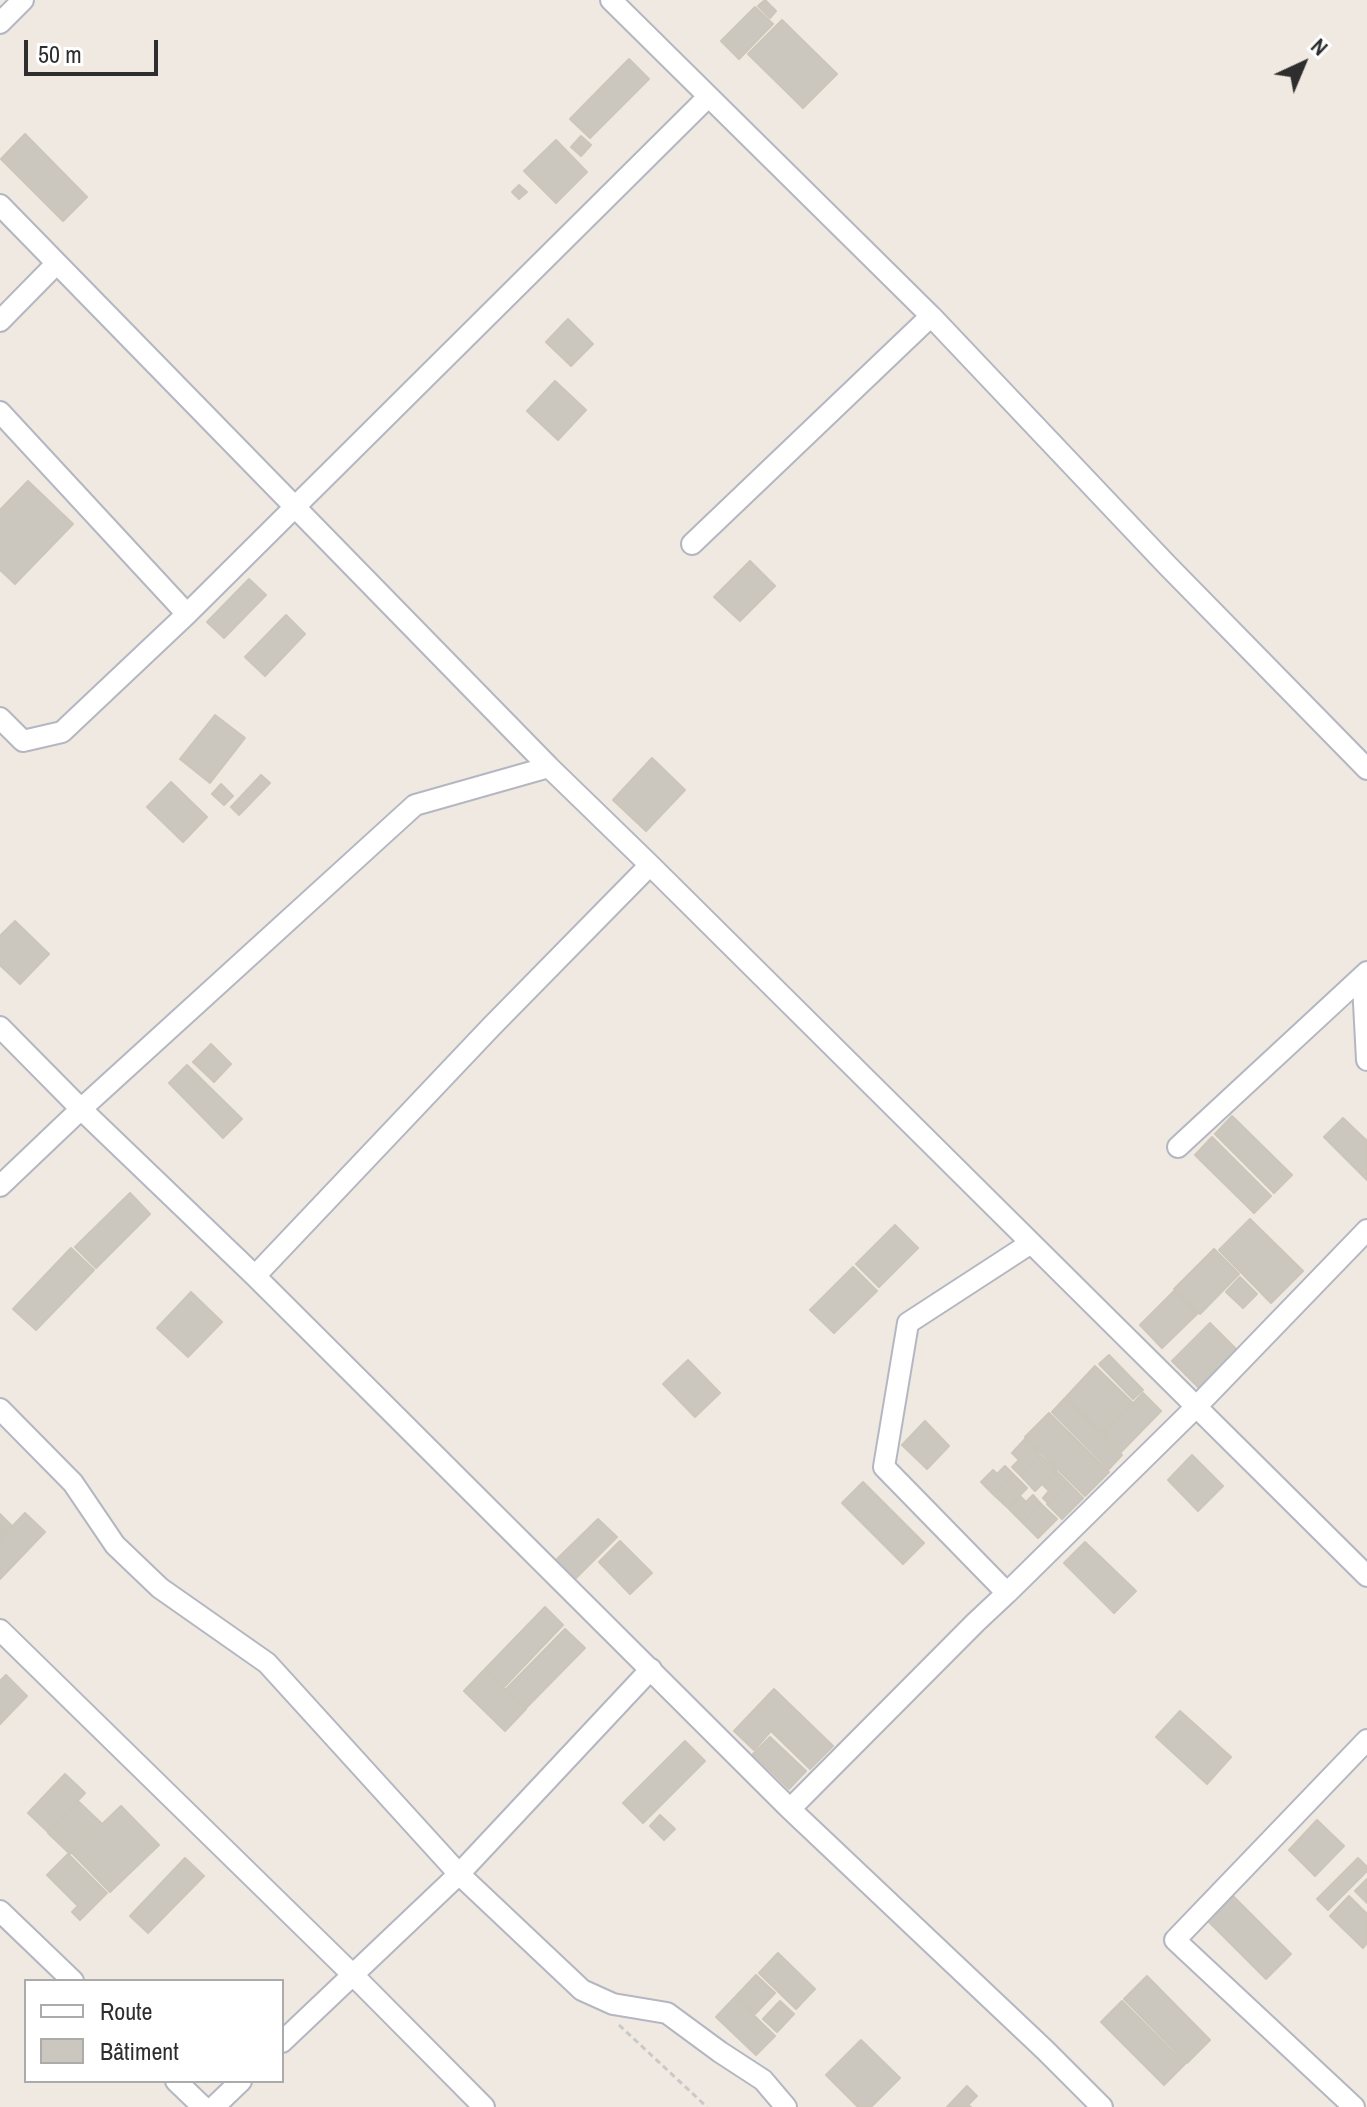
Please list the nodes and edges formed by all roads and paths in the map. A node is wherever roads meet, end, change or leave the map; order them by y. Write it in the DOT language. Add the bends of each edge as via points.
graph roads {
  1 [pos="23,0"];
  2 [pos="611,0"];
  3 [pos="0,23"];
  4 [pos="708,97"];
  5 [pos="0,205"];
  6 [pos="56,264"];
  7 [pos="931,316"];
  8 [pos="0,321"];
  9 [pos="0,412"];
  10 [pos="295,506"];
  11 [pos="692,544"];
  12 [pos="187,614"];
  13 [pos="0,718"];
  14 [pos="549,767"];
  15 [pos="1367,769"];
  16 [pos="650,865"];
  17 [pos="1367,972"];
  18 [pos="1367,980"];
  19 [pos="0,1027"];
  20 [pos="1367,1060"];
  21 [pos="81,1109"];
  22 [pos="1178,1147"];
  23 [pos="0,1186"];
  24 [pos="1367,1230"];
  25 [pos="1031,1243"];
  26 [pos="255,1276"];
  27 [pos="1196,1407"];
  28 [pos="0,1409"];
  29 [pos="1367,1576"];
  30 [pos="1007,1593"];
  31 [pos="0,1630"];
  32 [pos="651,1669"];
  33 [pos="1367,1740"];
  34 [pos="790,1809"];
  35 [pos="459,1874"];
  36 [pos="0,1911"];
  37 [pos="353,1975"];
  38 [pos="71,1979"];
  39 [pos="616,2022"];
  40 [pos="284,2040"];
  41 [pos="178,2083"];
  42 [pos="239,2083"];
  43 [pos="1367,2094"];
  44 [pos="203,2107"];
  45 [pos="214,2107"];
  46 [pos="484,2107"];
  47 [pos="707,2107"];
  48 [pos="786,2107"];
  49 [pos="1102,2107"];
  50 [pos="1354,2107"];
  1 -- 3 [label="street"];
  2 -- 4 [label="street"];
  4 -- 7 [label="street"];
  4 -- 10 [label="street"];
  5 -- 6 [label="street"];
  6 -- 8 [label="street"];
  6 -- 10 [label="street"];
  7 -- 11 [label="street"];
  7 -- 15 [label="street"];
  9 -- 12 [label="street"];
  10 -- 12 [label="street"];
  10 -- 14 [label="street"];
  12 -- 13 [label="street" via="62,732 23,741"];
  14 -- 16 [label="street"];
  14 -- 21 [label="street" via="415,805"];
  16 -- 25 [label="street"];
  16 -- 26 [label="street"];
  17 -- 22 [label="street"];
  18 -- 20 [label="street"];
  19 -- 21 [label="street"];
  21 -- 23 [label="street"];
  21 -- 26 [label="street"];
  24 -- 27 [label="street"];
  25 -- 27 [label="street"];
  25 -- 30 [label="street" via="908,1323 884,1467"];
  26 -- 32 [label="street"];
  27 -- 29 [label="street"];
  27 -- 30 [label="street"];
  28 -- 35 [label="street" via="73,1483 115,1545 160,1588 267,1663"];
  30 -- 34 [label="street"];
  31 -- 37 [label="street"];
  32 -- 34 [label="street"];
  32 -- 35 [label="street"];
  33 -- 50 [label="street" via="1175,1940"];
  34 -- 49 [label="street"];
  35 -- 37 [label="street"];
  35 -- 48 [label="street" via="582,1990 613,2004 667,2013 763,2080"];
  36 -- 38 [label="street"];
  37 -- 40 [label="street"];
  37 -- 46 [label="street"];
  39 -- 47 [label="path"];
  41 -- 44 [label="street"];
  42 -- 45 [label="street"];
  43 -- 50 [label="street"];
}
